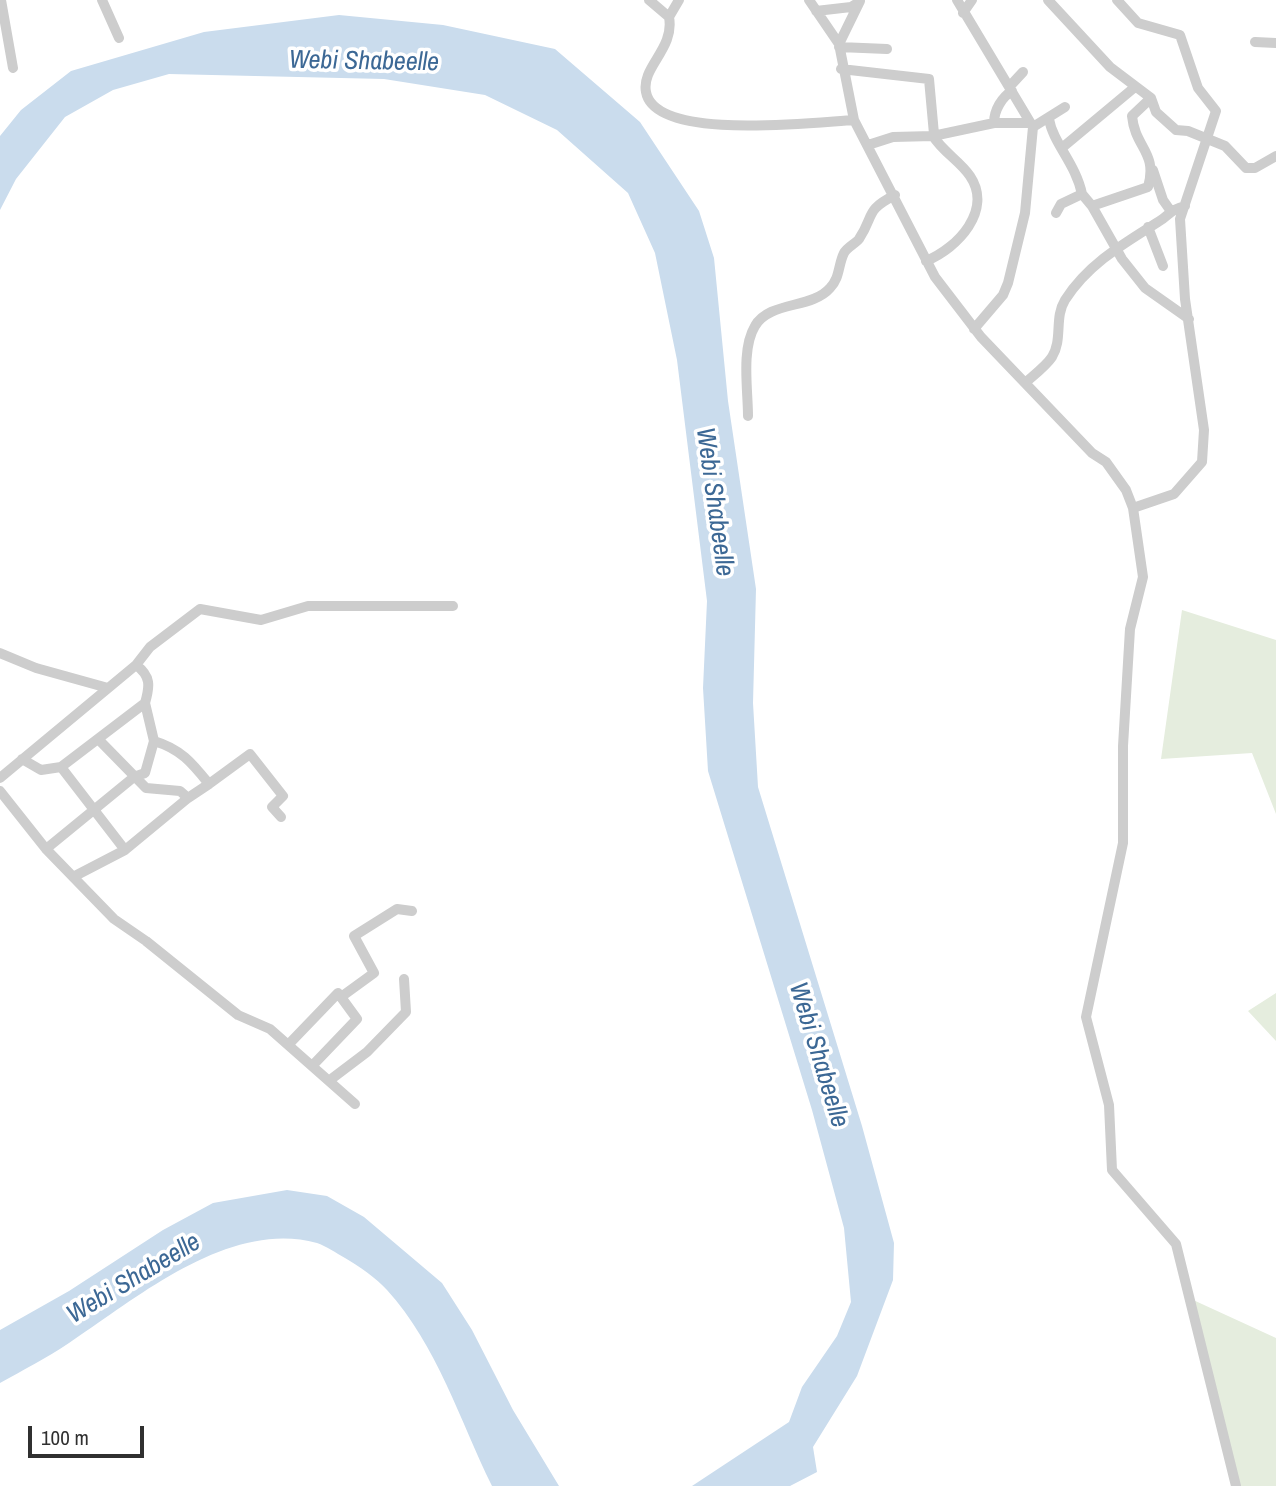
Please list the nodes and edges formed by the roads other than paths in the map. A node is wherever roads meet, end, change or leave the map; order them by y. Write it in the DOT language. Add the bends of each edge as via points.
graph roads {
  1 [pos="1,0"];
  2 [pos="102,0"];
  3 [pos="649,0"];
  4 [pos="679,0"];
  5 [pos="809,0"];
  6 [pos="957,0"];
  7 [pos="972,0"];
  8 [pos="1048,0"];
  9 [pos="1119,1"];
  10 [pos="856,2"];
  11 [pos="816,11"];
  12 [pos="963,13"];
  13 [pos="669,17"];
  14 [pos="119,38"];
  15 [pos="1255,42"];
  16 [pos="1276,43"];
  17 [pos="839,46"];
  18 [pos="887,49"];
  19 [pos="13,68"];
  20 [pos="841,69"];
  21 [pos="1023,72"];
  22 [pos="1135,87"];
  23 [pos="1011,88"];
  24 [pos="1151,98"];
  25 [pos="1065,107"];
  26 [pos="941,118"];
  27 [pos="1049,119"];
  28 [pos="854,120"];
  29 [pos="994,123"];
  30 [pos="1032,125"];
  31 [pos="934,135"];
  32 [pos="1206,140"];
  33 [pos="869,145"];
  34 [pos="1063,147"];
  35 [pos="1276,156"];
  36 [pos="1153,170"];
  37 [pos="1082,194"];
  38 [pos="895,195"];
  39 [pos="1092,206"];
  40 [pos="1185,206"];
  41 [pos="1170,210"];
  42 [pos="1056,213"];
  43 [pos="1148,227"];
  44 [pos="1116,247"];
  45 [pos="926,261"];
  46 [pos="1163,266"];
  47 [pos="1189,319"];
  48 [pos="975,329"];
  49 [pos="1026,383"];
  50 [pos="748,416"];
  51 [pos="1133,509"];
  52 [pos="453,606"];
  53 [pos="0,653"];
  54 [pos="136,665"];
  55 [pos="108,688"];
  56 [pos="145,703"];
  57 [pos="99,740"];
  58 [pos="154,741"];
  59 [pos="22,759"];
  60 [pos="61,767"];
  61 [pos="134,777"];
  62 [pos="0,778"];
  63 [pos="209,784"];
  64 [pos="0,791"];
  65 [pos="188,798"];
  66 [pos="94,809"];
  67 [pos="281,817"];
  68 [pos="46,849"];
  69 [pos="125,850"];
  70 [pos="73,877"];
  71 [pos="412,911"];
  72 [pos="404,979"];
  73 [pos="341,997"];
  74 [pos="288,1045"];
  75 [pos="313,1065"];
  76 [pos="330,1080"];
  77 [pos="355,1104"];
  78 [pos="1236,1486"];
  1 -- 19 [label="street"];
  2 -- 14 [label="street"];
  3 -- 13 [label="street"];
  4 -- 13 [label="street"];
  5 -- 11 [label="street"];
  6 -- 12 [label="street"];
  7 -- 12 [label="street"];
  8 -- 22 [label="street" via="1110,67"];
  9 -- 32 [label="street" via="1138,23 1180,35 1198,88 1216,111"];
  10 -- 11 [label="street"];
  10 -- 17 [label="street"];
  11 -- 17 [label="street"];
  12 -- 23 [label="street"];
  13 -- 28 [label="street" via="668,41 647,80 646,92 652,106 665,115 709,125"];
  15 -- 16 [label="street"];
  17 -- 18 [label="street"];
  17 -- 20 [label="street"];
  20 -- 28 [label="street"];
  20 -- 31 [label="street" via="929,79"];
  21 -- 23 [label="street"];
  22 -- 24 [label="street"];
  22 -- 34 [label="street"];
  23 -- 29 [label="street" via="994,114"];
  23 -- 30 [label="street"];
  24 -- 32 [label="street" via="1156,112 1177,130"];
  24 -- 36 [label="street" via="1132,116"];
  25 -- 27 [label="street"];
  26 -- 31 [label="street"];
  27 -- 30 [label="street"];
  27 -- 34 [label="street"];
  28 -- 33 [label="street"];
  29 -- 30 [label="street"];
  29 -- 31 [label="street"];
  30 -- 48 [label="street" via="1025,213 1008,283"];
  31 -- 33 [label="street" via="893,137"];
  31 -- 45 [label="street" via="942,150 969,174 979,201 955,242"];
  32 -- 35 [label="street" via="1225,146 1246,169"];
  32 -- 40 [label="street"];
  33 -- 38 [label="street"];
  34 -- 37 [label="street"];
  36 -- 39 [label="street" via="1148,187"];
  36 -- 41 [label="street"];
  37 -- 39 [label="street"];
  37 -- 42 [label="street" via="1061,204"];
  38 -- 45 [label="street"];
  38 -- 50 [label="street" via="872,209 859,238 844,251 830,289 764,316 755,325 749,344"];
  39 -- 44 [label="street"];
  40 -- 41 [label="street"];
  40 -- 47 [label="street" via="1180,219"];
  41 -- 43 [label="street"];
  43 -- 44 [label="street"];
  43 -- 46 [label="street"];
  44 -- 47 [label="street" via="1145,288"];
  44 -- 49 [label="street" via="1066,299 1057,318 1053,356"];
  45 -- 48 [label="street"];
  47 -- 51 [label="street" via="1204,430 1202,461 1174,494"];
  48 -- 49 [label="street"];
  49 -- 51 [label="street" via="1106,462"];
  51 -- 78 [label="street" via="1143,577 1130,629 1123,842 1086,1017 1109,1105 1112,1170 1176,1244"];
  52 -- 54 [label="street" via="308,606 261,620 200,610 150,647"];
  53 -- 55 [label="street"];
  54 -- 55 [label="street"];
  54 -- 56 [label="street" via="146,672 150,687"];
  55 -- 59 [label="street"];
  56 -- 57 [label="street"];
  56 -- 58 [label="street"];
  57 -- 60 [label="street"];
  57 -- 61 [label="street"];
  58 -- 61 [label="street" via="145,773"];
  58 -- 63 [label="street" via="185,755"];
  59 -- 60 [label="street" via="41,770"];
  59 -- 62 [label="street"];
  60 -- 66 [label="street"];
  61 -- 65 [label="street" via="146,788 180,791"];
  61 -- 66 [label="street"];
  63 -- 65 [label="street"];
  63 -- 67 [label="street" via="250,754 283,796 272,807"];
  64 -- 68 [label="street"];
  65 -- 69 [label="street"];
  66 -- 68 [label="street"];
  66 -- 69 [label="street"];
  68 -- 70 [label="street"];
  69 -- 70 [label="street"];
  70 -- 74 [label="street" via="114,919 238,1015 270,1029"];
  71 -- 73 [label="street" via="397,909 354,936 374,973"];
  72 -- 76 [label="street" via="406,1012 367,1052"];
  73 -- 74 [label="street" via="338,993"];
  73 -- 75 [label="street" via="357,1019"];
  74 -- 75 [label="street"];
  75 -- 76 [label="street"];
  76 -- 77 [label="street"];
}
